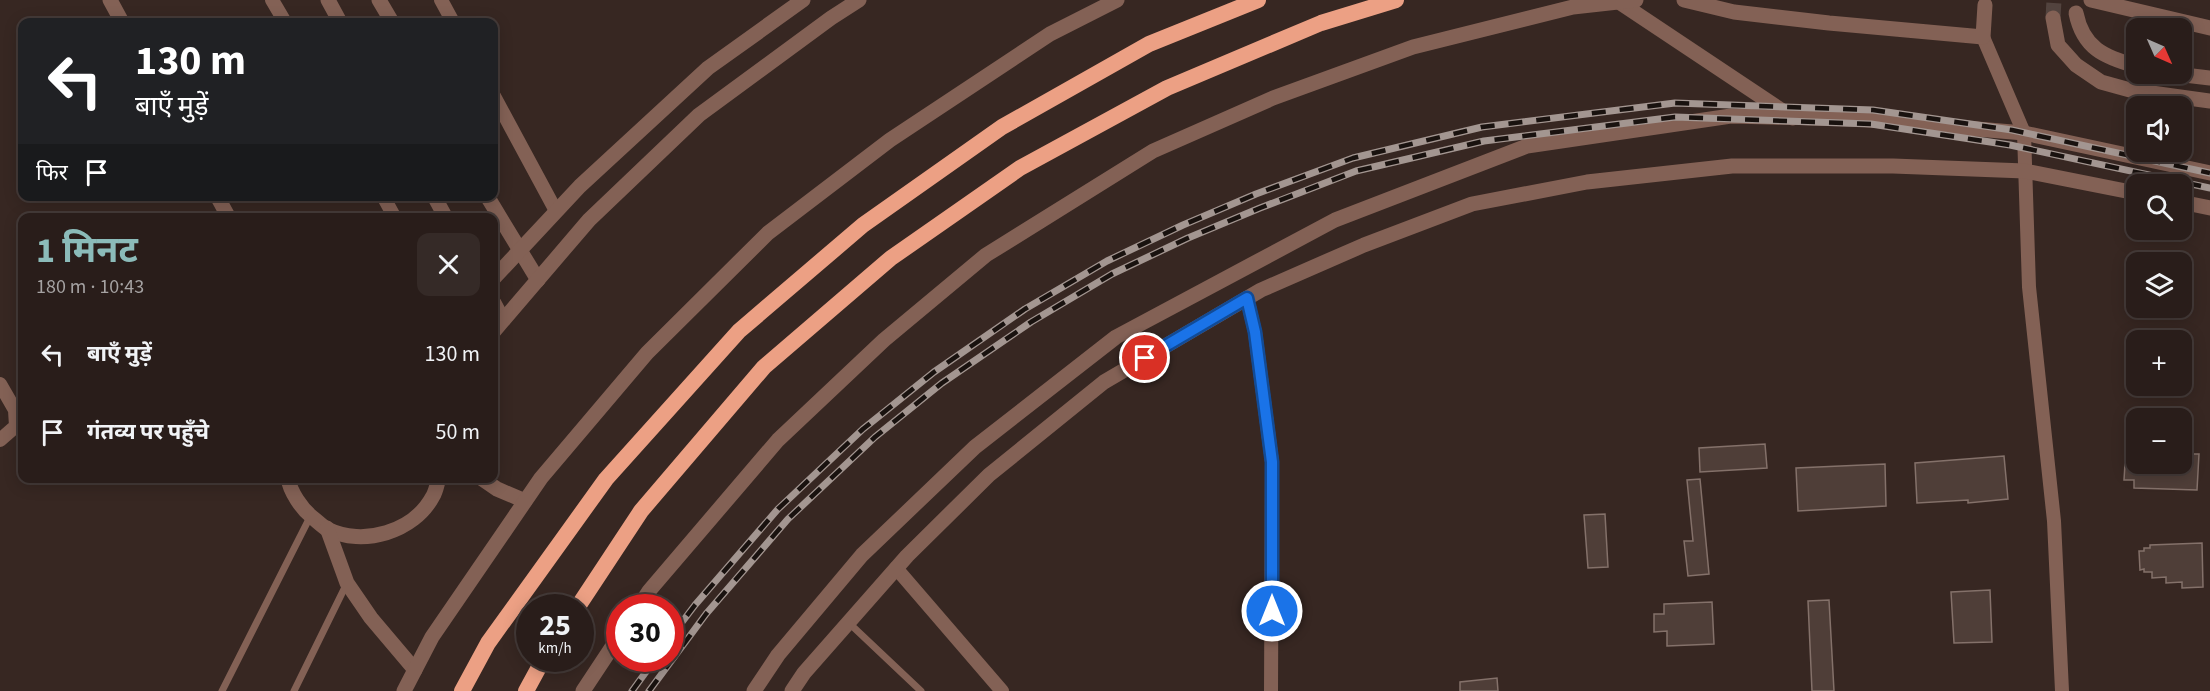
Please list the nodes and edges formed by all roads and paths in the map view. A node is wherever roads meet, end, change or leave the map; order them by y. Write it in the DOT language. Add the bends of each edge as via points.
graph roads {
  1 [pos="110,0"];
  2 [pos="272,0"];
  3 [pos="328,0"];
  4 [pos="379,0"];
  5 [pos="441,0"];
  6 [pos="803,0"];
  7 [pos="859,0"];
  8 [pos="1117,0"];
  9 [pos="1258,0"];
  10 [pos="1396,0"];
  11 [pos="1636,0"];
  12 [pos="1684,0"];
  13 [pos="2091,0"];
  14 [pos="1619,2"];
  15 [pos="1985,4"];
  16 [pos="2076,13"];
  17 [pos="120,18"];
  18 [pos="283,18"];
  19 [pos="338,18"];
  20 [pos="390,18"];
  21 [pos="451,18"];
  22 [pos="2053,18"];
  23 [pos="2210,28"];
  24 [pos="1983,37"];
  25 [pos="2126,63"];
  26 [pos="2192,76"];
  27 [pos="2210,78"];
  28 [pos="2210,101"];
  29 [pos="498,103"];
  30 [pos="1793,118"];
  31 [pos="2024,133"];
  32 [pos="2025,171"];
  33 [pos="2210,173"];
  34 [pos="2126,191"];
  35 [pos="2192,204"];
  36 [pos="2210,208"];
  37 [pos="556,211"];
  38 [pos="498,213"];
  39 [pos="519,250"];
  40 [pos="498,274"];
  41 [pos="537,280"];
  42 [pos="1247,298"];
  43 [pos="498,325"];
  44 [pos="0,384"];
  45 [pos="0,440"];
  46 [pos="289,483"];
  47 [pos="437,483"];
  48 [pos="488,483"];
  49 [pos="525,501"];
  50 [pos="310,516"];
  51 [pos="327,528"];
  52 [pos="897,568"];
  53 [pos="347,583"];
  54 [pos="587,594"];
  55 [pos="647,594"];
  56 [pos="849,622"];
  57 [pos="606,656"];
  58 [pos="415,670"];
  59 [pos="536,672"];
  60 [pos="222,691"];
  61 [pos="294,691"];
  62 [pos="404,691"];
  63 [pos="462,691"];
  64 [pos="526,691"];
  65 [pos="582,691"];
  66 [pos="754,691"];
  67 [pos="792,691"];
  68 [pos="921,691"];
  69 [pos="1002,691"];
  70 [pos="1271,691"];
  71 [pos="2062,691"];
  1 -- 17 [label="street"];
  2 -- 18 [label="street"];
  3 -- 19 [label="street"];
  4 -- 20 [label="street"];
  5 -- 21 [label="street"];
  6 -- 37 [label="street" via="708,68"];
  7 -- 41 [label="street" via="699,116 589,220"];
  8 -- 49 [label="street" via="1050,34 899,134 768,233 647,353"];
  9 -- 63 [label="highway" via="1149,44 1002,127 863,225 739,331 606,480 488,643"];
  10 -- 54 [label="highway" via="1321,23 1167,88 1020,168 891,258 764,367 641,511"];
  11 -- 14 [label="street"];
  12 -- 24 [label="street" via="1734,12"];
  13 -- 23 [label="street"];
  14 -- 30 [label="street"];
  14 -- 55 [label="street" via="1573,7 1413,47 1273,98 1153,152 986,255 884,340 778,440"];
  15 -- 24 [label="street"];
  16 -- 25 [label="street" via="2080,31 2094,47"];
  22 -- 28 [label="street" via="2058,45 2076,65 2101,82"];
  24 -- 31 [label="street"];
  26 -- 27 [label="street"];
  29 -- 37 [label="street"];
  30 -- 31 [label="street" via="1859,119"];
  30 -- 66 [label="street" via="1731,116 1527,146 1335,220 1116,337 975,447 862,555 778,655"];
  31 -- 32 [label="street"];
  31 -- 33 [label="street"];
  32 -- 34 [label="street"];
  32 -- 42 [label="street" via="1732,166 1587,182 1472,204 1364,245"];
  32 -- 71 [label="street" via="2028,287 2054,521"];
  35 -- 36 [label="street"];
  37 -- 39 [label="street"];
  38 -- 39 [label="street"];
  39 -- 40 [label="street"];
  39 -- 41 [label="street"];
  41 -- 43 [label="street"];
  42 -- 52 [label="street" via="1104,382 989,475"];
  42 -- 70 [label="street" via="1272,462"];
  44 -- 45 [label="street" via="15,410 16,426"];
  46 -- 50 [label="street"];
  47 -- 51 [label="street" via="433,497 413,520 386,534 356,537"];
  48 -- 49 [label="street"];
  49 -- 58 [label="street" via="432,637"];
  50 -- 51 [label="street"];
  50 -- 60 [label="lane"];
  51 -- 53 [label="street"];
  52 -- 56 [label="street"];
  52 -- 69 [label="street"];
  53 -- 58 [label="street"];
  53 -- 61 [label="lane"];
  56 -- 67 [label="street"];
  56 -- 68 [label="lane"];
  57 -- 65 [label="street"];
  58 -- 62 [label="street"];
  59 -- 64 [label="highway"];
}
